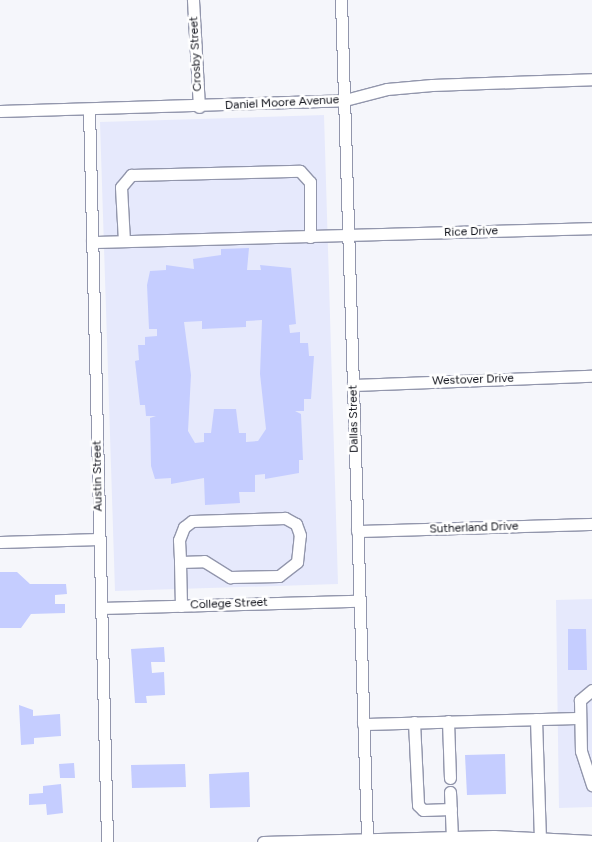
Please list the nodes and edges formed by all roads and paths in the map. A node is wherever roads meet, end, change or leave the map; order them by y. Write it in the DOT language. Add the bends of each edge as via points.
graph roads {
  1 [pos="193,0"];
  2 [pos="342,0"];
  3 [pos="592,79"];
  4 [pos="345,100"];
  5 [pos="199,107"];
  6 [pos="88,109"];
  7 [pos="0,111"];
  8 [pos="592,228"];
  9 [pos="349,236"];
  10 [pos="310,237"];
  11 [pos="124,241"];
  12 [pos="92,242"];
  13 [pos="592,376"];
  14 [pos="353,385"];
  15 [pos="592,524"];
  16 [pos="356,531"];
  17 [pos="99,539"];
  18 [pos="0,542"];
  19 [pos="180,562"];
  20 [pos="358,601"];
  21 [pos="181,606"];
  22 [pos="101,608"];
  23 [pos="592,690"];
  24 [pos="580,718"];
  25 [pos="536,719"];
  26 [pos="414,722"];
  27 [pos="448,722"];
  28 [pos="363,724"];
  29 [pos="592,742"];
  30 [pos="581,751"];
  31 [pos="450,778"];
  32 [pos="592,785"];
  33 [pos="450,792"];
  34 [pos="451,809"];
  35 [pos="452,837"];
  36 [pos="367,838"];
  37 [pos="540,838"];
  38 [pos="494,839"];
  39 [pos="592,840"];
  40 [pos="298,841"];
  41 [pos="107,842"];
  42 [pos="263,842"];
  1 -- 5 [label="street, Crosby Street"];
  2 -- 4 [label="street, Dallas Street"];
  3 -- 4 [label="street, Daniel Moore Avenue" via="432,85 388,89"];
  4 -- 5 [label="street, Daniel Moore Avenue"];
  4 -- 9 [label="street, Dallas Street"];
  5 -- 6 [label="street, Daniel Moore Avenue"];
  6 -- 7 [label="street, Daniel Moore Avenue"];
  6 -- 12 [label="street, Austin Street"];
  8 -- 9 [label="street, Rice Drive"];
  9 -- 10 [label="street, Rice Drive"];
  9 -- 14 [label="street, Dallas Street"];
  10 -- 11 [label="street, Rice Drive"];
  10 -- 11 [label="street" via="310,182 300,171 131,175 122,187"];
  11 -- 12 [label="street, Rice Drive"];
  12 -- 17 [label="street, Austin Street"];
  13 -- 14 [label="street, Westover Drive"];
  14 -- 16 [label="street, Dallas Street"];
  15 -- 16 [label="street, Sutherland Drive"];
  16 -- 20 [label="street, Dallas Street"];
  17 -- 18 [label="street"];
  17 -- 22 [label="street, Austin Street"];
  19 -- 19 [label="street" via="179,540 184,527 192,521 285,518 296,524 300,535 297,562 279,576 230,577 204,561"];
  19 -- 21 [label="street"];
  20 -- 21 [label="street, College Street"];
  20 -- 28 [label="street, Dallas Street"];
  21 -- 22 [label="street, College Street"];
  22 -- 41 [label="street, Austin Street"];
  23 -- 24 [label="street" via="580,700"];
  24 -- 25 [label="street"];
  24 -- 30 [label="street"];
  25 -- 27 [label="street"];
  25 -- 37 [label="street"];
  26 -- 27 [label="street"];
  26 -- 28 [label="street"];
  26 -- 34 [label="street" via="418,805 423,810"];
  27 -- 31 [label="street"];
  28 -- 36 [label="street, Dallas Street"];
  29 -- 30 [label="street"];
  30 -- 32 [label="street"];
  33 -- 34 [label="street"];
  34 -- 35 [label="street"];
  35 -- 36 [label="street"];
  35 -- 38 [label="street"];
  36 -- 40 [label="street"];
  37 -- 38 [label="street"];
  37 -- 39 [label="street"];
  40 -- 42 [label="street"];
}
